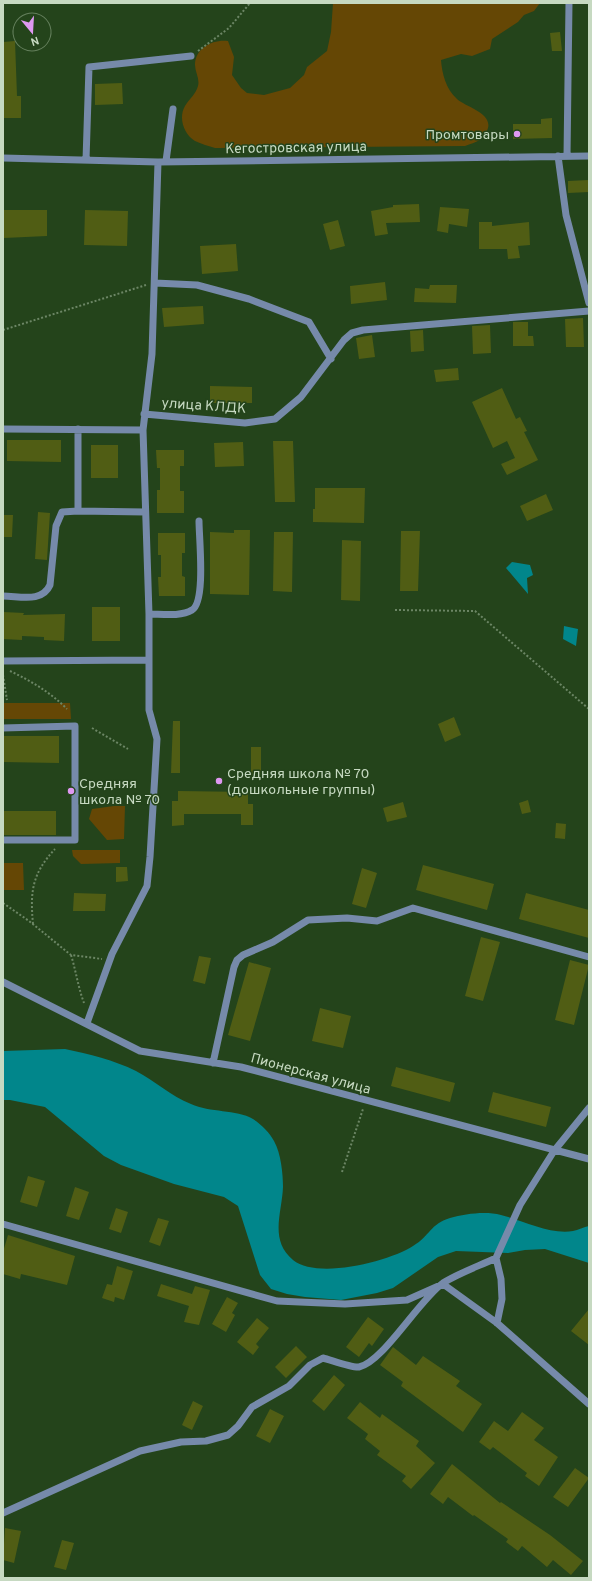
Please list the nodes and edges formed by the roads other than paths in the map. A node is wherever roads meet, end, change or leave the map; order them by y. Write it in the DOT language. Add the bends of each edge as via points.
graph roads {
  1 [pos="569,3"];
  2 [pos="190,56"];
  3 [pos="173,109"];
  4 [pos="558,156"];
  5 [pos="567,156"];
  6 [pos="589,156"];
  7 [pos="3,158"];
  8 [pos="86,160"];
  9 [pos="166,161"];
  10 [pos="158,162"];
  11 [pos="155,282"];
  12 [pos="589,303"];
  13 [pos="589,311"];
  14 [pos="332,359"];
  15 [pos="144,414"];
  16 [pos="3,429"];
  17 [pos="78,429"];
  18 [pos="143,430"];
  19 [pos="78,511"];
  20 [pos="145,512"];
  21 [pos="199,521"];
  22 [pos="3,596"];
  23 [pos="149,614"];
  24 [pos="148,660"];
  25 [pos="3,662"];
  26 [pos="3,728"];
  27 [pos="3,840"];
  28 [pos="589,957"];
  29 [pos="3,982"];
  30 [pos="87,1023"];
  31 [pos="213,1063"];
  32 [pos="589,1108"];
  33 [pos="554,1151"];
  34 [pos="589,1159"];
  35 [pos="3,1224"];
  36 [pos="496,1258"];
  37 [pos="443,1284"];
  38 [pos="497,1324"];
  39 [pos="589,1404"];
  40 [pos="3,1513"];
  1 -- 5 [label="street"];
  2 -- 8 [label="street" via="89,66"];
  3 -- 9 [label="street"];
  4 -- 5 [label="street, Кегостровская улица"];
  4 -- 9 [label="street, Кегостровская улица"];
  4 -- 12 [label="street" via="566,215"];
  5 -- 6 [label="street, Кегостровская улица"];
  7 -- 8 [label="street, Кегостровская улица"];
  8 -- 10 [label="street, Кегостровская улица"];
  9 -- 10 [label="street, Кегостровская улица"];
  10 -- 11 [label="street"];
  11 -- 14 [label="street" via="197,285 249,299 308,322"];
  11 -- 15 [label="street" via="152,354"];
  13 -- 14 [label="street, улица КЛДК" via="363,330 352,333 344,340"];
  14 -- 15 [label="street, улица КЛДК" via="301,397 275,419 245,423"];
  15 -- 18 [label="street"];
  16 -- 17 [label="street"];
  17 -- 18 [label="street"];
  17 -- 19 [label="street"];
  18 -- 20 [label="street"];
  19 -- 20 [label="street"];
  19 -- 22 [label="street" via="62,512 59,517 50,585 46,593 38,597"];
  20 -- 23 [label="street"];
  21 -- 23 [label="street" via="200,589 194,609 187,612"];
  23 -- 24 [label="street"];
  24 -- 25 [label="street"];
  24 -- 30 [label="street" via="149,710 157,738 147,886 110,959"];
  26 -- 27 [label="street" via="75,726 75,840"];
  28 -- 31 [label="street" via="413,908 377,921 347,918 308,920 237,960"];
  29 -- 30 [label="street, Пионерская улица"];
  30 -- 31 [label="street, Пионерская улица" via="140,1051"];
  31 -- 33 [label="street, Пионерская улица" via="242,1067"];
  32 -- 33 [label="street"];
  33 -- 34 [label="street, Пионерская улица"];
  33 -- 36 [label="street" via="520,1205"];
  35 -- 37 [label="street" via="277,1301 346,1304 407,1300"];
  36 -- 37 [label="street"];
  36 -- 38 [label="street" via="501,1278 502,1299"];
  37 -- 38 [label="street"];
  37 -- 40 [label="street" via="415,1311 369,1364 357,1367 323,1358 310,1365 289,1386 252,1407 228,1435 140,1451"];
  38 -- 39 [label="street"];
}
